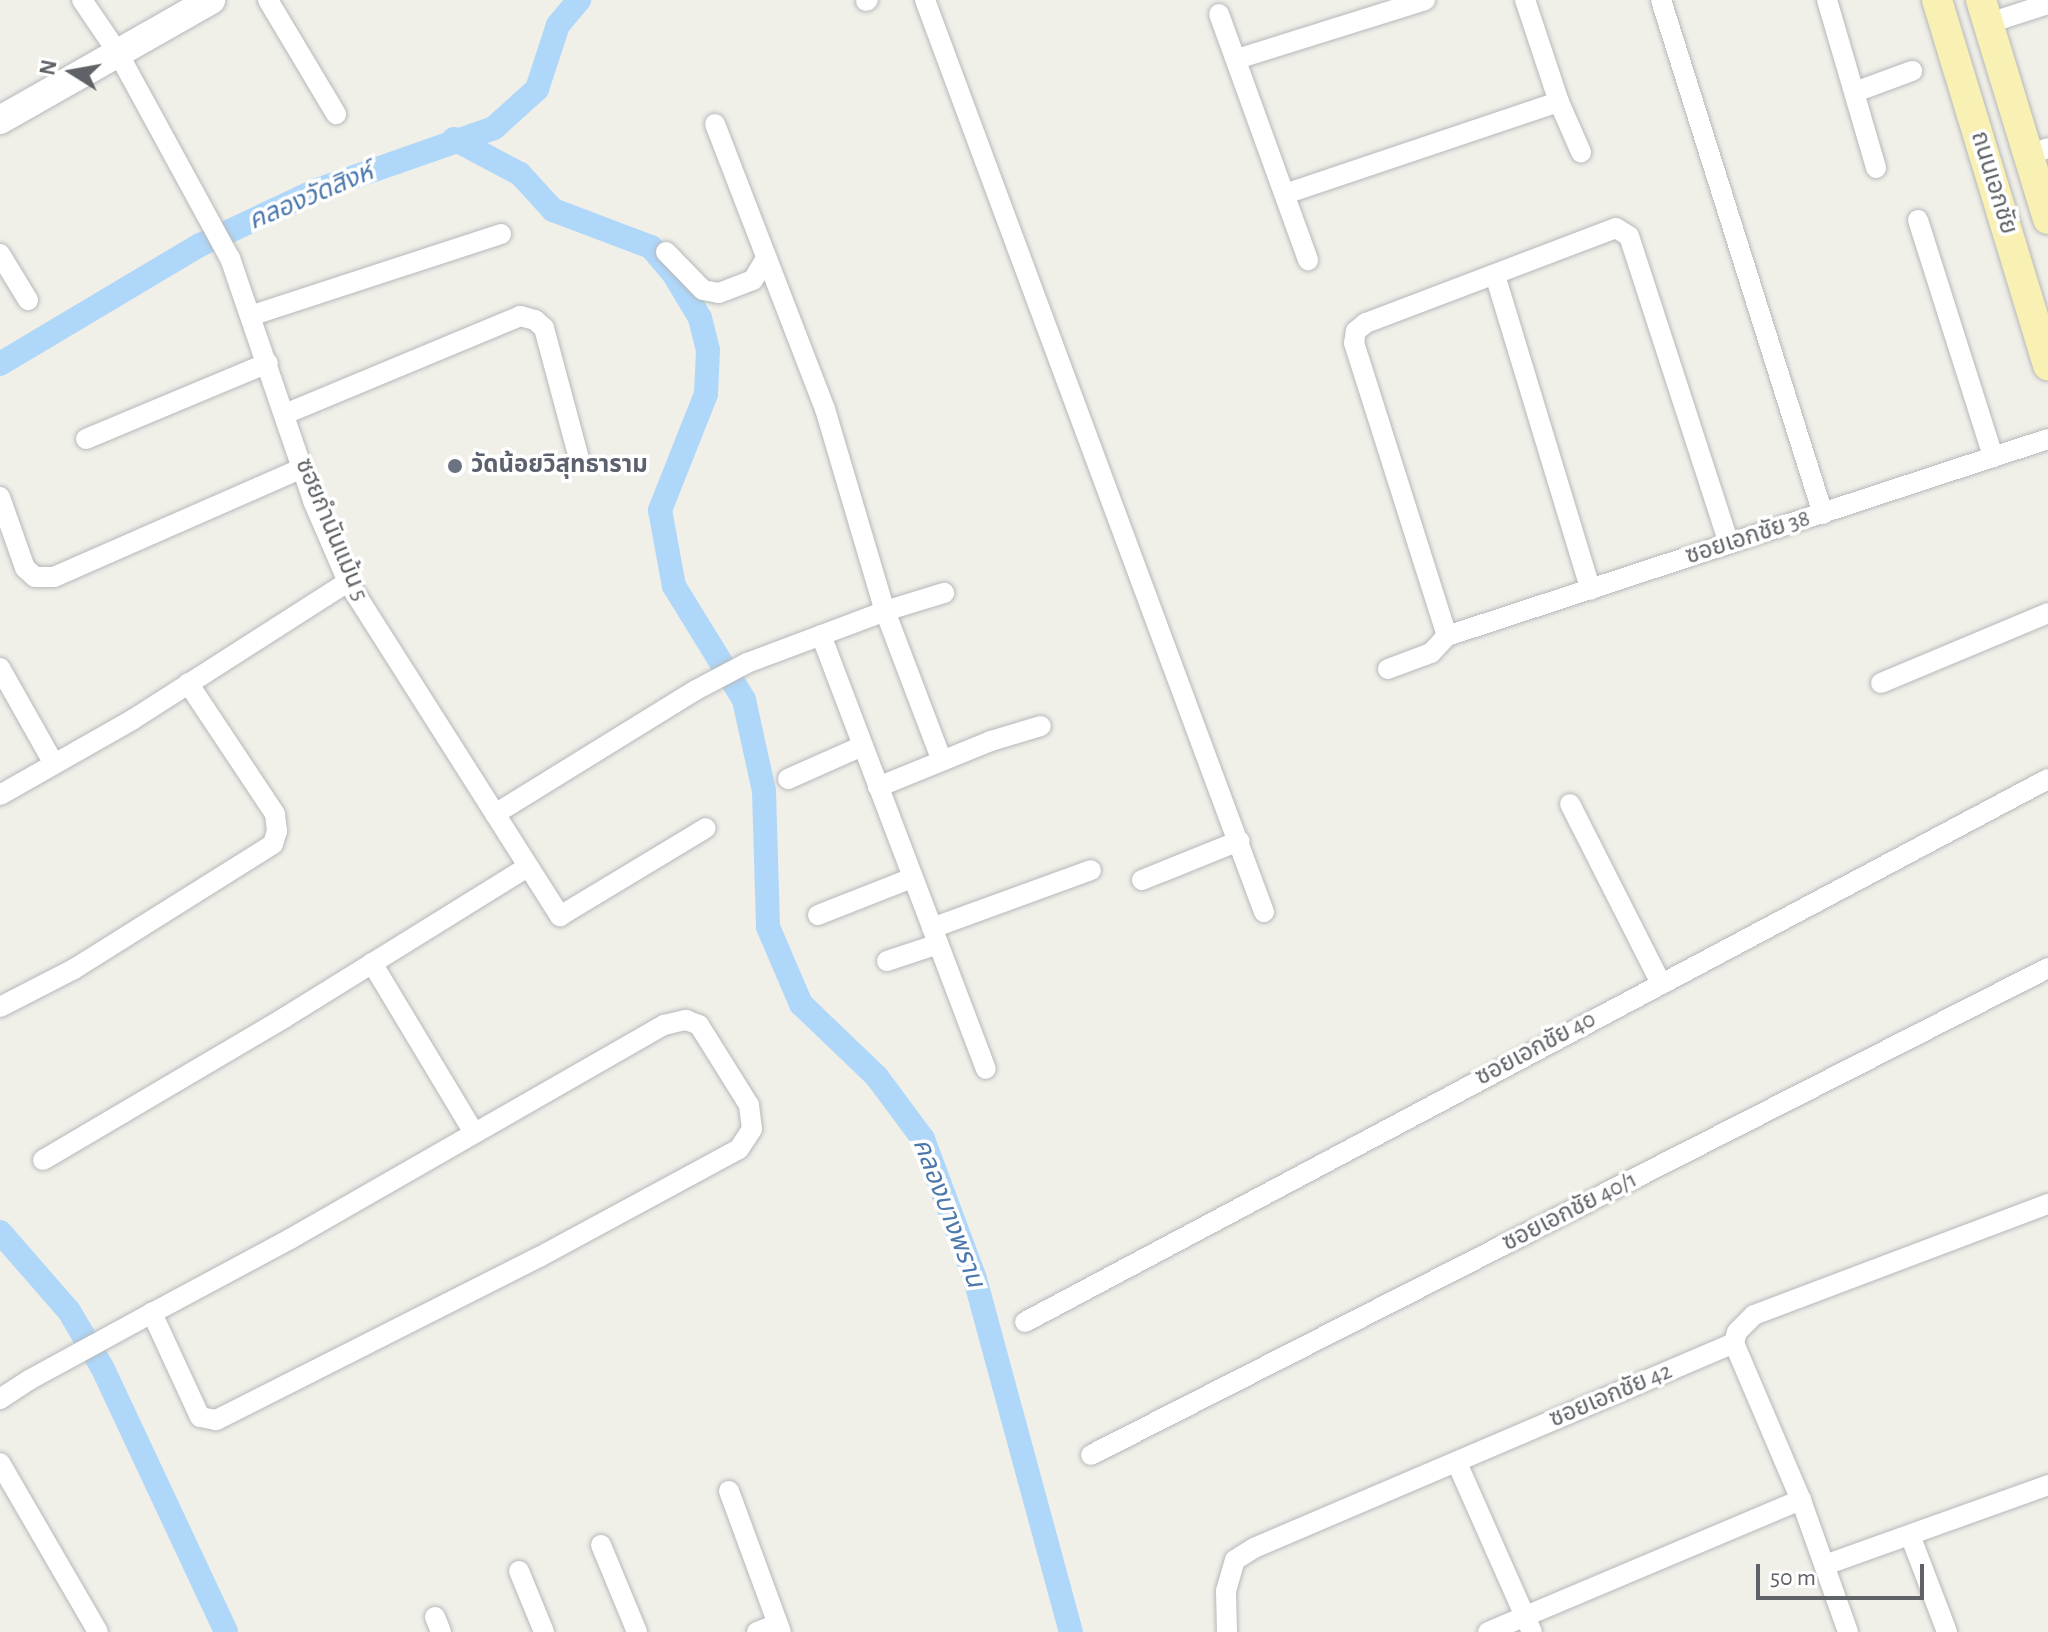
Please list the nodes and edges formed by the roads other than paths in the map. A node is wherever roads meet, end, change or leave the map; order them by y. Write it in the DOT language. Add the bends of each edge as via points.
graph roads {
  1 [pos="82,0"];
  2 [pos="211,0"];
  3 [pos="268,0"];
  4 [pos="925,0"];
  5 [pos="1425,0"];
  6 [pos="1661,0"];
  7 [pos="1827,0"];
  8 [pos="1937,0"];
  9 [pos="1530,1"];
  10 [pos="2048,4"];
  11 [pos="1985,12"];
  12 [pos="1219,14"];
  13 [pos="118,53"];
  14 [pos="1237,59"];
  15 [pos="1912,71"];
  16 [pos="1855,92"];
  17 [pos="1559,102"];
  18 [pos="2016,110"];
  19 [pos="336,114"];
  20 [pos="0,120"];
  21 [pos="1975,123"];
  22 [pos="715,124"];
  23 [pos="2038,151"];
  24 [pos="1581,152"];
  25 [pos="1876,168"];
  26 [pos="1285,194"];
  27 [pos="2048,219"];
  28 [pos="1918,220"];
  29 [pos="501,234"];
  30 [pos="666,252"];
  31 [pos="0,254"];
  32 [pos="766,258"];
  33 [pos="1308,260"];
  34 [pos="1495,275"];
  35 [pos="28,300"];
  36 [pos="253,315"];
  37 [pos="268,363"];
  38 [pos="2048,365"];
  39 [pos="285,414"];
  40 [pos="86,439"];
  41 [pos="2048,439"];
  42 [pos="1993,457"];
  43 [pos="579,459"];
  44 [pos="302,468"];
  45 [pos="0,497"];
  46 [pos="1823,514"];
  47 [pos="1729,543"];
  48 [pos="348,582"];
  49 [pos="1591,590"];
  50 [pos="944,593"];
  51 [pos="885,611"];
  52 [pos="2048,613"];
  53 [pos="821,635"];
  54 [pos="1447,636"];
  55 [pos="0,668"];
  56 [pos="1388,669"];
  57 [pos="188,683"];
  58 [pos="1881,683"];
  59 [pos="1041,726"];
  60 [pos="862,746"];
  61 [pos="942,761"];
  62 [pos="54,764"];
  63 [pos="788,779"];
  64 [pos="2048,779"];
  65 [pos="878,787"];
  66 [pos="0,795"];
  67 [pos="1570,804"];
  68 [pos="495,814"];
  69 [pos="706,828"];
  70 [pos="1239,841"];
  71 [pos="526,868"];
  72 [pos="1091,870"];
  73 [pos="912,878"];
  74 [pos="1142,880"];
  75 [pos="1264,912"];
  76 [pos="818,915"];
  77 [pos="935,936"];
  78 [pos="887,961"];
  79 [pos="372,963"];
  80 [pos="2048,968"];
  81 [pos="1661,983"];
  82 [pos="0,1007"];
  83 [pos="986,1069"];
  84 [pos="473,1131"];
  85 [pos="43,1160"];
  86 [pos="2048,1204"];
  87 [pos="152,1313"];
  88 [pos="1025,1322"];
  89 [pos="1734,1343"];
  90 [pos="0,1399"];
  91 [pos="1091,1455"];
  92 [pos="0,1463"];
  93 [pos="1457,1463"];
  94 [pos="2048,1485"];
  95 [pos="729,1491"];
  96 [pos="1801,1500"];
  97 [pos="1910,1535"];
  98 [pos="601,1545"];
  99 [pos="1825,1565"];
  100 [pos="519,1571"];
  101 [pos="1528,1624"];
  102 [pos="779,1628"];
  103 [pos="98,1632"];
  104 [pos="544,1632"];
  105 [pos="637,1632"];
  106 [pos="757,1632"];
  107 [pos="1227,1632"];
  108 [pos="1488,1632"];
  109 [pos="1848,1632"];
  110 [pos="1947,1632"];
  1 -- 13 [label="street, ซฮยกำนันแม้น 5"];
  2 -- 13 [label="street"];
  3 -- 19 [label="street"];
  4 -- 70 [label="street"];
  5 -- 14 [label="street"];
  6 -- 46 [label="street"];
  7 -- 16 [label="street"];
  8 -- 21 [label="main road, ถนนเอกชัย"];
  9 -- 17 [label="street"];
  10 -- 11 [label="street"];
  11 -- 18 [label="main road, ถนนเอกชัย"];
  12 -- 14 [label="street"];
  13 -- 20 [label="street"];
  13 -- 36 [label="street, ซฮยกำนันแม้น 5" via="230,258"];
  14 -- 26 [label="street"];
  15 -- 16 [label="street"];
  16 -- 25 [label="street"];
  17 -- 24 [label="street"];
  17 -- 26 [label="street"];
  18 -- 21 [label="main road"];
  18 -- 23 [label="main road, ถนนเอกชัย"];
  21 -- 38 [label="main road, ถนนเอกชัย"];
  22 -- 32 [label="street"];
  23 -- 27 [label="main road, ถนนเอกชัย"];
  26 -- 33 [label="street"];
  28 -- 42 [label="street"];
  29 -- 36 [label="street"];
  30 -- 32 [label="street" via="703,290 719,293 753,280"];
  31 -- 35 [label="street"];
  32 -- 51 [label="street" via="825,409"];
  34 -- 47 [label="street" via="1623,229"];
  34 -- 49 [label="street"];
  34 -- 54 [label="street" via="1366,323 1356,331 1354,343"];
  36 -- 37 [label="street, ซฮยกำนันแม้น 5"];
  37 -- 39 [label="street, ซฮยกำนันแม้น 5"];
  37 -- 40 [label="street"];
  39 -- 43 [label="street" via="520,316 544,328"];
  39 -- 44 [label="street, ซฮยกำนันแม้น 5"];
  41 -- 42 [label="street, ซอยเอกชัย 38"];
  42 -- 46 [label="street, ซอยเอกชัย 38"];
  44 -- 45 [label="street" via="54,577 35,577 25,568"];
  44 -- 48 [label="street, ซฮยกำนันแม้น 5"];
  46 -- 47 [label="street, ซอยเอกชัย 38"];
  47 -- 49 [label="street, ซอยเอกชัย 38"];
  48 -- 57 [label="street"];
  48 -- 68 [label="street, ซฮยกำนันแม้น 5"];
  49 -- 54 [label="street, ซอยเอกชัย 38"];
  50 -- 51 [label="street"];
  51 -- 53 [label="street"];
  51 -- 61 [label="street"];
  52 -- 58 [label="street"];
  53 -- 60 [label="street"];
  53 -- 68 [label="street" via="747,663 696,690"];
  54 -- 56 [label="street, ซอยเอกชัย 38" via="1431,653"];
  55 -- 62 [label="street"];
  57 -- 62 [label="street"];
  57 -- 82 [label="street" via="275,814 273,844 74,969"];
  59 -- 61 [label="street"];
  60 -- 63 [label="street"];
  60 -- 65 [label="street"];
  61 -- 65 [label="street"];
  62 -- 66 [label="street"];
  64 -- 81 [label="street, ซอยเอกชัย 40"];
  65 -- 73 [label="street"];
  67 -- 81 [label="street"];
  68 -- 71 [label="street, ซฮยกำนันแม้น 5"];
  69 -- 71 [label="street, ซฮยกำนันแม้น 5" via="560,916"];
  70 -- 74 [label="street"];
  70 -- 75 [label="street"];
  71 -- 79 [label="street"];
  72 -- 77 [label="street"];
  73 -- 76 [label="street"];
  73 -- 77 [label="street"];
  77 -- 78 [label="street"];
  77 -- 83 [label="street"];
  79 -- 84 [label="street"];
  79 -- 85 [label="street"];
  80 -- 91 [label="street, ซอยเอกชัย 40/1"];
  81 -- 88 [label="street, ซอยเอกชัย 40"];
  84 -- 87 [label="street"];
  84 -- 87 [label="street" via="664,1025 686,1020 699,1025 749,1105 752,1129 739,1149 216,1420 200,1417"];
  86 -- 89 [label="street, ซอยเอกชัย 42" via="1754,1315"];
  87 -- 90 [label="street"];
  89 -- 93 [label="street, ซอยเอกชัย 42"];
  89 -- 96 [label="street"];
  92 -- 103 [label="street"];
  93 -- 101 [label="street"];
  93 -- 107 [label="street, ซอยเอกชัย 42" via="1235,1560 1226,1591"];
  94 -- 97 [label="street"];
  95 -- 102 [label="street"];
  96 -- 99 [label="street"];
  96 -- 101 [label="street"];
  97 -- 99 [label="street"];
  97 -- 110 [label="street"];
  98 -- 105 [label="street"];
  99 -- 109 [label="street"];
  100 -- 104 [label="street"];
  101 -- 108 [label="street"];
  102 -- 106 [label="street"];
}
